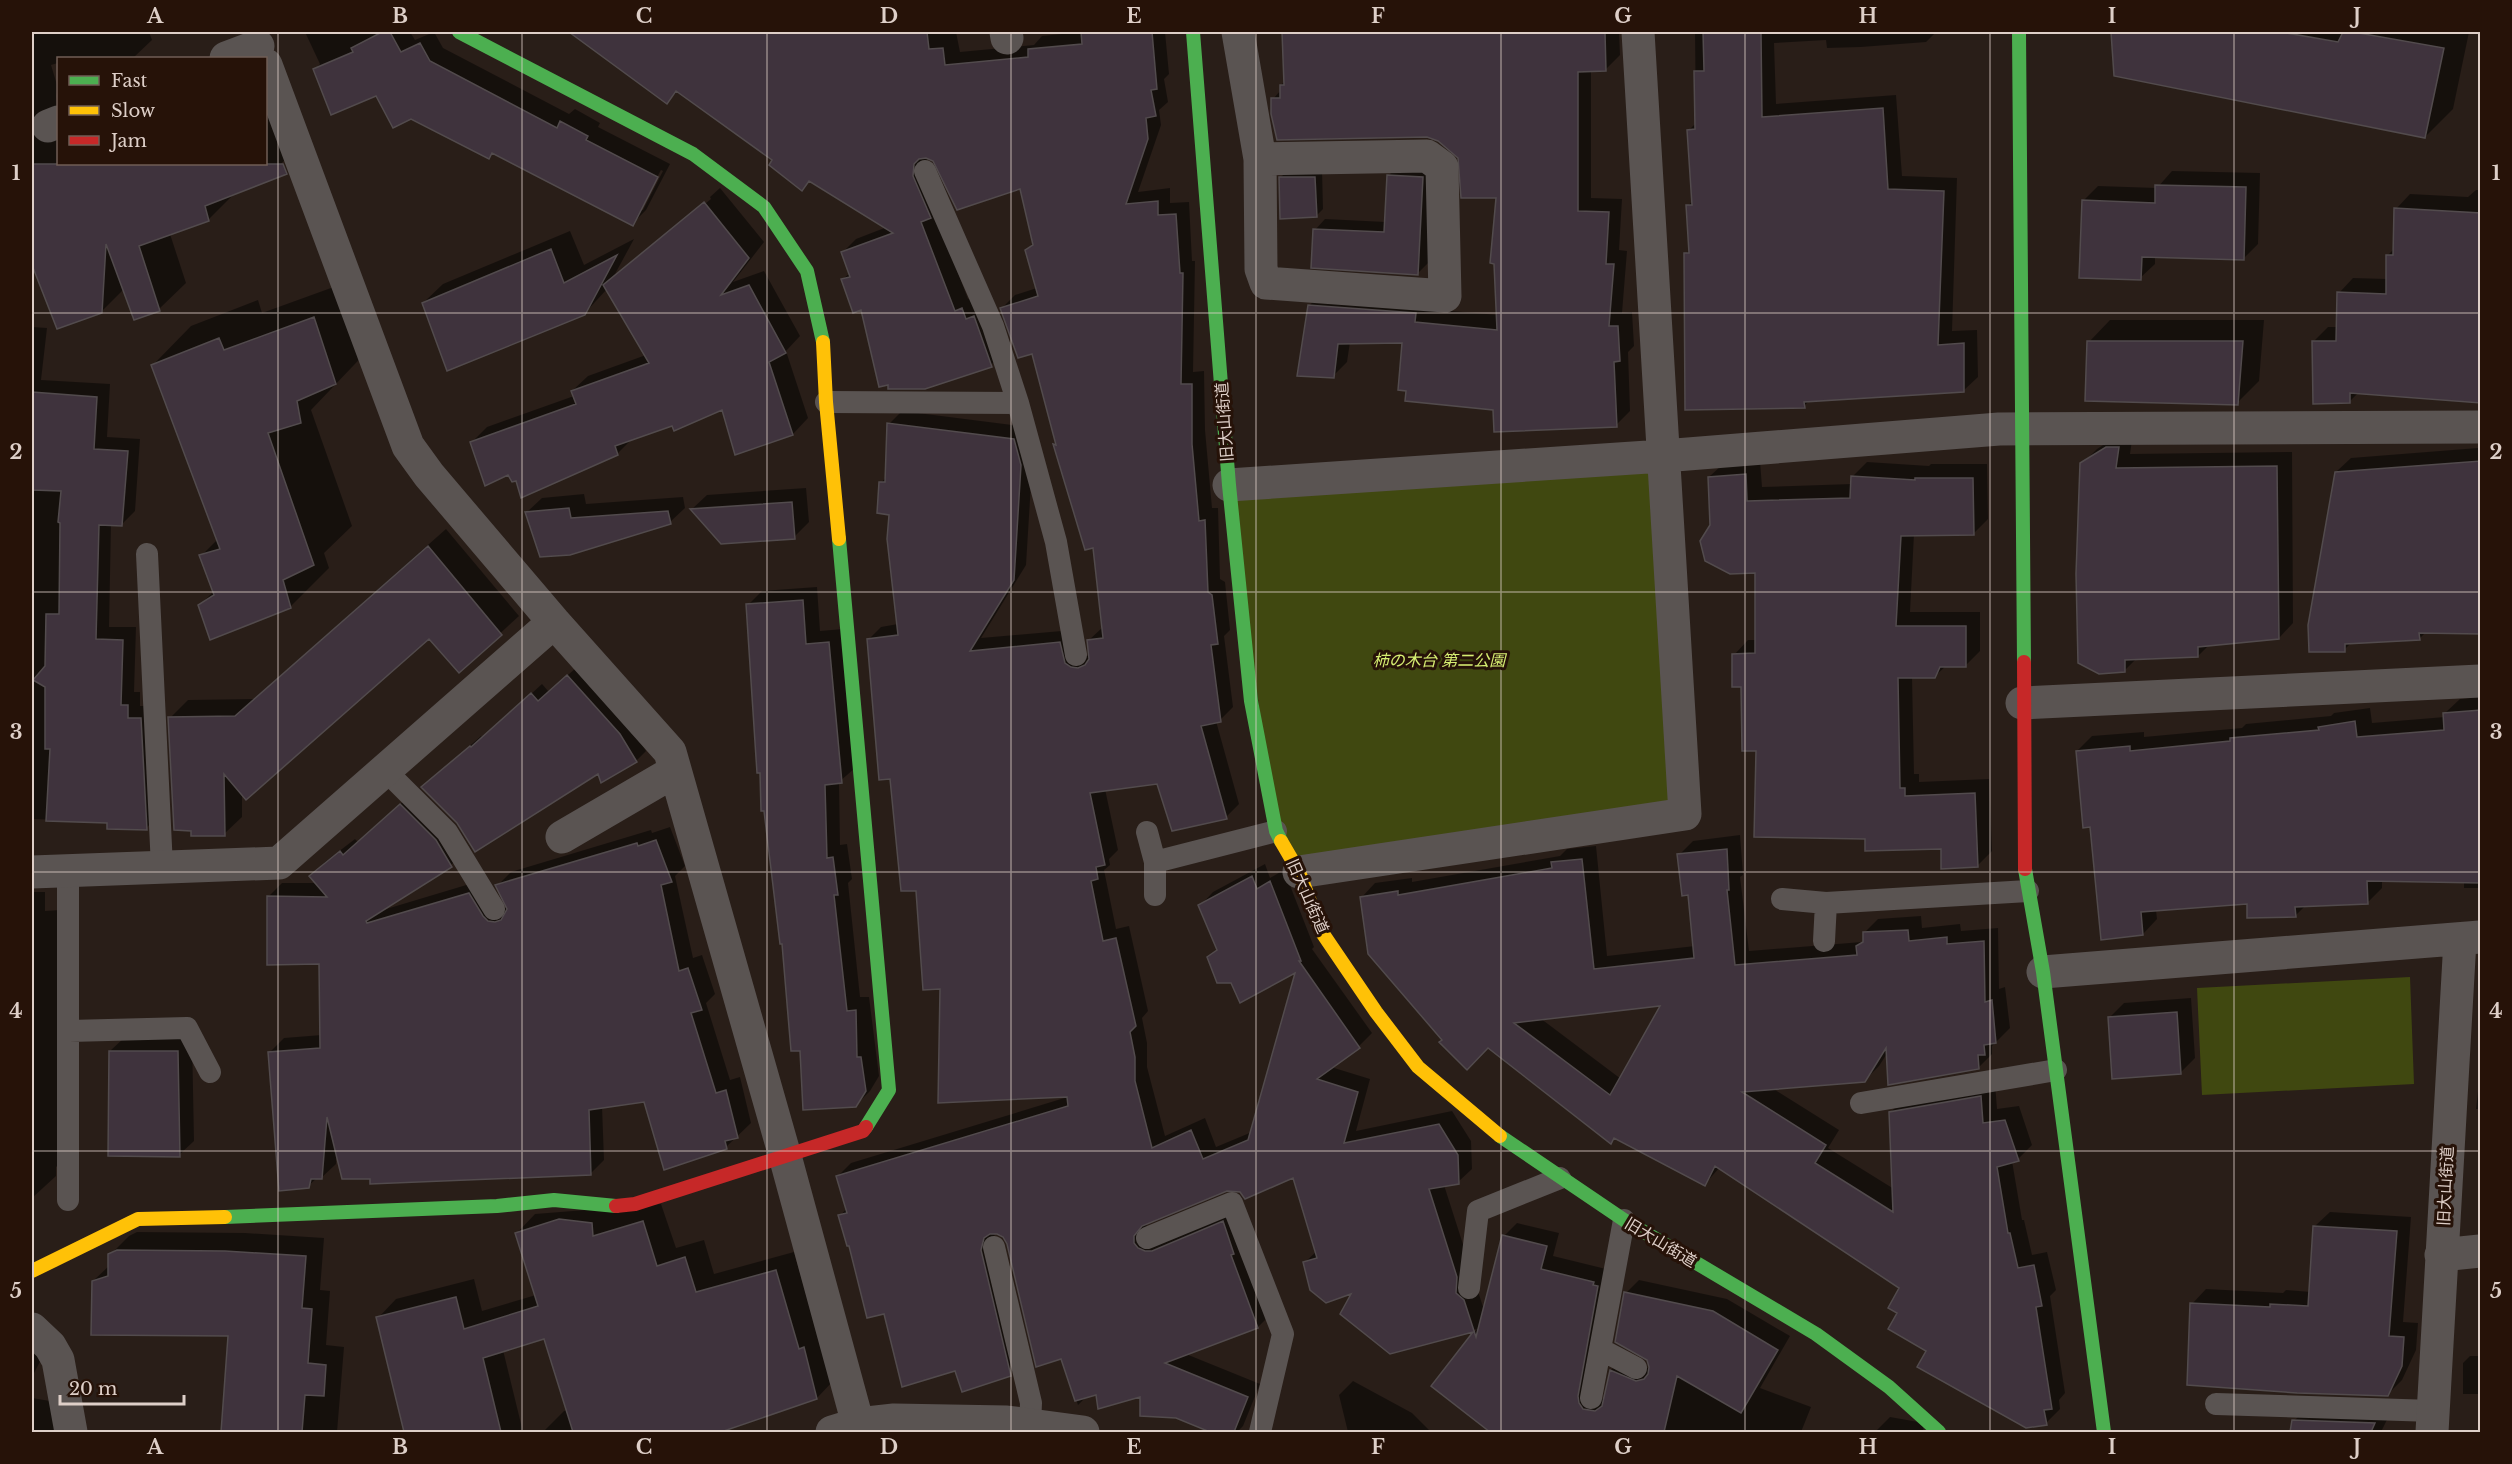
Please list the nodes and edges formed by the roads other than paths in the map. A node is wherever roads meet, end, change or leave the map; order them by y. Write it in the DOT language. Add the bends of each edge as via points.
graph roads {
  1 [pos="459,32"];
  2 [pos="1193,32"];
  3 [pos="1238,32"];
  4 [pos="1638,32"];
  5 [pos="2019,32"];
  6 [pos="260,50"];
  7 [pos="230,57"];
  8 [pos="267,69"];
  9 [pos="1260,159"];
  10 [pos="925,171"];
  11 [pos="826,402"];
  12 [pos="1018,404"];
  13 [pos="2481,427"];
  14 [pos="2022,429"];
  15 [pos="1663,456"];
  16 [pos="1229,485"];
  17 [pos="147,554"];
  18 [pos="554,622"];
  19 [pos="1076,655"];
  20 [pos="2481,681"];
  21 [pos="2022,703"];
  22 [pos="386,770"];
  23 [pos="675,771"];
  24 [pos="1276,831"];
  25 [pos="1147,832"];
  26 [pos="562,837"];
  27 [pos="1155,862"];
  28 [pos="162,867"];
  29 [pos="68,871"];
  30 [pos="32,872"];
  31 [pos="1299,872"];
  32 [pos="2028,891"];
  33 [pos="1155,895"];
  34 [pos="1782,899"];
  35 [pos="1826,903"];
  36 [pos="494,909"];
  37 [pos="2470,938"];
  38 [pos="1824,940"];
  39 [pos="2043,972"];
  40 [pos="69,1031"];
  41 [pos="2056,1070"];
  42 [pos="210,1072"];
  43 [pos="1862,1103"];
  44 [pos="785,1156"];
  45 [pos="1560,1178"];
  46 [pos="68,1200"];
  47 [pos="1624,1220"];
  48 [pos="1147,1238"];
  49 [pos="994,1247"];
  50 [pos="2481,1251"];
  51 [pos="2441,1255"];
  52 [pos="32,1271"];
  53 [pos="1469,1288"];
  54 [pos="32,1329"];
  55 [pos="1600,1349"];
  56 [pos="1636,1368"];
  57 [pos="1591,1398"];
  58 [pos="2216,1404"];
  59 [pos="2432,1422"];
  60 [pos="1030,1424"];
  61 [pos="845,1428"];
  62 [pos="70,1432"];
  63 [pos="1083,1432"];
  64 [pos="1260,1432"];
  65 [pos="1939,1432"];
  66 [pos="2104,1432"];
  1 -- 11 [label="street" via="693,154 764,207 807,271 823,335"];
  2 -- 16 [label="street, 旧大山街道"];
  3 -- 9 [label="street"];
  4 -- 15 [label="street"];
  5 -- 14 [label="street"];
  6 -- 7 [label="street"];
  8 -- 18 [label="street" via="408,446"];
  9 -- 9 [label="street" via="1261,269 1266,283 1445,296 1442,167 1435,161 1427,156"];
  10 -- 12 [label="lane" via="993,326"];
  11 -- 12 [label="lane"];
  11 -- 44 [label="street" via="889,1090 863,1131"];
  12 -- 19 [label="lane" via="1056,542"];
  13 -- 14 [label="street"];
  14 -- 15 [label="street"];
  14 -- 21 [label="street"];
  15 -- 16 [label="street"];
  15 -- 31 [label="street" via="1684,814"];
  16 -- 24 [label="street, 旧大山街道" via="1251,701"];
  17 -- 28 [label="lane"];
  18 -- 22 [label="street"];
  18 -- 23 [label="street" via="669,752"];
  20 -- 21 [label="street"];
  21 -- 32 [label="street"];
  22 -- 28 [label="street" via="279,863"];
  22 -- 36 [label="lane" via="447,832"];
  23 -- 26 [label="street"];
  23 -- 44 [label="street"];
  24 -- 27 [label="lane"];
  24 -- 31 [label="street, 旧大山街道"];
  25 -- 27 [label="lane"];
  27 -- 33 [label="lane"];
  28 -- 29 [label="street"];
  29 -- 30 [label="street"];
  29 -- 40 [label="lane"];
  31 -- 45 [label="street, 旧大山街道" via="1322,931 1376,1012 1419,1066 1497,1134"];
  32 -- 35 [label="lane"];
  32 -- 39 [label="street"];
  34 -- 35 [label="lane"];
  35 -- 38 [label="lane"];
  37 -- 39 [label="street"];
  37 -- 51 [label="street, 旧大山街道"];
  39 -- 41 [label="street"];
  40 -- 42 [label="lane" via="188,1028"];
  40 -- 46 [label="lane"];
  41 -- 43 [label="lane"];
  41 -- 66 [label="street"];
  44 -- 52 [label="street" via="635,1204 610,1206 555,1200 358,1213 138,1219"];
  44 -- 61 [label="street"];
  45 -- 47 [label="street, 旧大山街道"];
  45 -- 53 [label="lane" via="1478,1210"];
  47 -- 55 [label="lane"];
  47 -- 65 [label="street, 旧大山街道" via="1816,1334 1889,1387"];
  48 -- 64 [label="lane" via="1232,1203 1283,1334"];
  49 -- 60 [label="lane" via="1031,1403"];
  50 -- 51 [label="street"];
  51 -- 59 [label="street, 旧大山街道"];
  54 -- 62 [label="street" via="58,1360"];
  55 -- 56 [label="lane"];
  55 -- 57 [label="lane"];
  58 -- 59 [label="lane"];
  60 -- 61 [label="street" via="894,1420"];
  60 -- 63 [label="street"];
}
